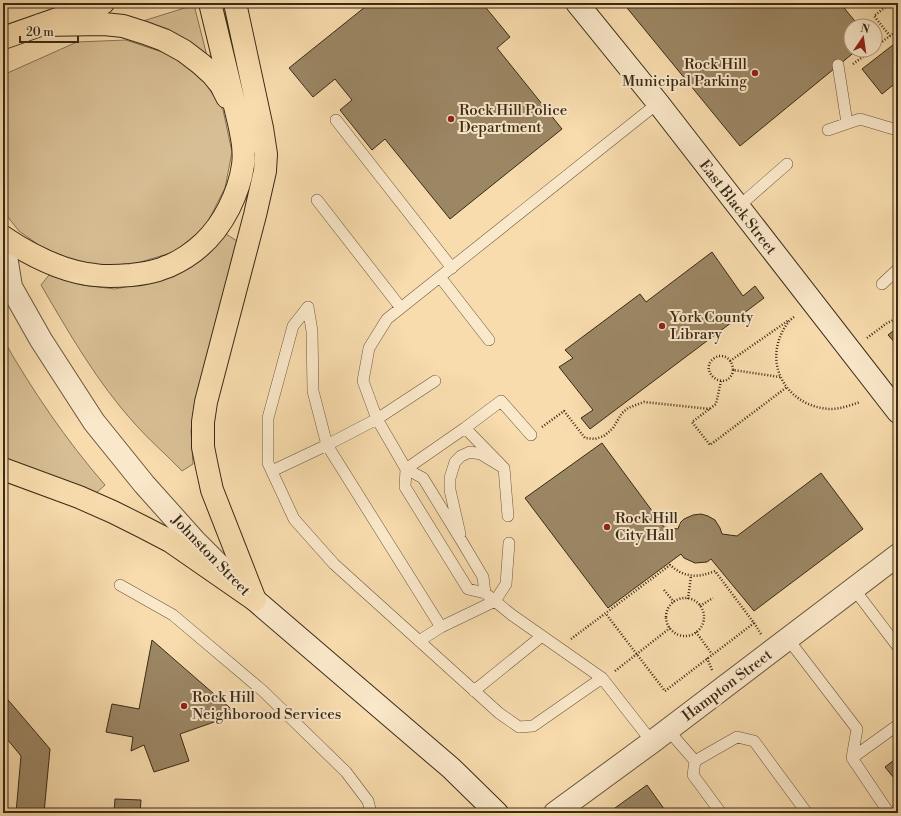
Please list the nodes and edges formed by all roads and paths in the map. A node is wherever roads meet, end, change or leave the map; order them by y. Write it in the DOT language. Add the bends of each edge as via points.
graph roads {
  1 [pos="103,3"];
  2 [pos="210,3"];
  3 [pos="235,3"];
  4 [pos="577,3"];
  5 [pos="898,10"];
  6 [pos="40,25"];
  7 [pos="898,30"];
  8 [pos="890,36"];
  9 [pos="3,38"];
  10 [pos="883,42"];
  11 [pos="859,58"];
  12 [pos="839,70"];
  13 [pos="658,104"];
  14 [pos="336,120"];
  15 [pos="239,123"];
  16 [pos="847,123"];
  17 [pos="828,130"];
  18 [pos="897,130"];
  19 [pos="786,164"];
  20 [pos="317,200"];
  21 [pos="738,207"];
  22 [pos="3,237"];
  23 [pos="452,268"];
  24 [pos="898,269"];
  25 [pos="440,277"];
  26 [pos="882,284"];
  27 [pos="7,285"];
  28 [pos="401,308"];
  29 [pos="794,317"];
  30 [pos="791,319"];
  31 [pos="489,340"];
  32 [pos="730,361"];
  33 [pos="734,370"];
  34 [pos="780,378"];
  35 [pos="435,381"];
  36 [pos="721,381"];
  37 [pos="787,387"];
  38 [pos="860,402"];
  39 [pos="710,409"];
  40 [pos="898,412"];
  41 [pos="377,419"];
  42 [pos="465,428"];
  43 [pos="530,435"];
  44 [pos="327,445"];
  45 [pos="504,468"];
  46 [pos="3,469"];
  47 [pos="406,470"];
  48 [pos="272,471"];
  49 [pos="508,516"];
  50 [pos="461,540"];
  51 [pos="509,543"];
  52 [pos="898,555"];
  53 [pos="691,576"];
  54 [pos="120,585"];
  55 [pos="854,589"];
  56 [pos="664,590"];
  57 [pos="485,593"];
  58 [pos="713,598"];
  59 [pos="688,599"];
  60 [pos="255,600"];
  61 [pos="495,602"];
  62 [pos="674,602"];
  63 [pos="700,606"];
  64 [pos="606,614"];
  65 [pos="441,627"];
  66 [pos="670,628"];
  67 [pos="696,632"];
  68 [pos="542,636"];
  69 [pos="788,639"];
  70 [pos="419,641"];
  71 [pos="898,647"];
  72 [pos="559,648"];
  73 [pos="636,654"];
  74 [pos="712,654"];
  75 [pos="603,678"];
  76 [pos="474,691"];
  77 [pos="898,725"];
  78 [pos="660,736"];
  79 [pos="852,758"];
  80 [pos="695,761"];
  81 [pos="371,813"];
  82 [pos="497,813"];
  83 [pos="555,813"];
  84 [pos="721,813"];
  85 [pos="807,813"];
  86 [pos="889,813"];
  1 -- 6 [label="main road"];
  2 -- 15 [label="main road"];
  3 -- 60 [label="main road" via="266,154 255,215 203,422 204,447 212,490"];
  4 -- 13 [label="street, East Black Street"];
  5 -- 8 [label="path" via="888,5 874,16"];
  6 -- 9 [label="main road"];
  6 -- 15 [label="main road" via="123,26 164,40 184,51 212,74 221,85"];
  7 -- 8 [label="path"];
  8 -- 10 [label="path"];
  11 -- 12 [label="path"];
  12 -- 16 [label="lane"];
  13 -- 21 [label="street, East Black Street"];
  13 -- 23 [label="lane"];
  14 -- 23 [label="lane"];
  15 -- 22 [label="main road" via="243,143 243,164 233,199 210,237 179,261 159,270 139,274 94,275 44,260"];
  16 -- 17 [label="lane"];
  16 -- 18 [label="lane" via="860,118"];
  19 -- 21 [label="lane"];
  20 -- 28 [label="lane"];
  21 -- 40 [label="street, East Black Street"];
  22 -- 27 [label="street, Johnston Street"];
  23 -- 25 [label="lane"];
  24 -- 26 [label="lane"];
  25 -- 28 [label="lane"];
  25 -- 31 [label="lane"];
  27 -- 60 [label="street, Johnston Street" via="94,422 144,484 190,535"];
  28 -- 41 [label="lane" via="387,319 369,348 363,381"];
  29 -- 30 [label="path"];
  30 -- 32 [label="path"];
  30 -- 34 [label="path" via="778,342 776,365"];
  32 -- 33 [label="path"];
  32 -- 36 [label="path" via="719,356 710,363 710,375"];
  33 -- 34 [label="path"];
  33 -- 36 [label="path" via="731,377"];
  34 -- 37 [label="path"];
  35 -- 41 [label="lane"];
  36 -- 39 [label="path" via="716,404"];
  37 -- 38 [label="path" via="800,400 812,406 831,409"];
  37 -- 39 [label="path" via="710,445 692,422"];
  39 -- 43 [label="path" via="644,402 628,408 613,428 604,436 595,439 585,438 564,411"];
  41 -- 44 [label="lane"];
  41 -- 47 [label="lane"];
  42 -- 43 [label="lane" via="501,401"];
  42 -- 45 [label="lane"];
  42 -- 47 [label="lane"];
  44 -- 48 [label="lane"];
  44 -- 48 [label="lane" via="313,391 312,331 308,307 293,326 268,418 268,463"];
  44 -- 65 [label="lane"];
  45 -- 49 [label="lane"];
  45 -- 50 [label="lane" via="481,454 470,452 456,462 450,478 450,490"];
  46 -- 60 [label="main road" via="78,497 142,526 170,541"];
  47 -- 50 [label="lane" via="423,478"];
  47 -- 57 [label="lane" via="405,486 468,589"];
  48 -- 70 [label="lane" via="294,519 334,564"];
  50 -- 57 [label="lane" via="483,578"];
  51 -- 61 [label="lane" via="506,584"];
  52 -- 55 [label="street, Hampton Street"];
  53 -- 59 [label="path"];
  53 -- 64 [label="path" via="670,565"];
  53 -- 74 [label="path" via="715,572 754,623"];
  54 -- 81 [label="lane" via="173,615 264,691 346,772 368,801"];
  55 -- 69 [label="street, Hampton Street"];
  55 -- 71 [label="lane"];
  56 -- 62 [label="path"];
  57 -- 61 [label="lane"];
  58 -- 63 [label="path"];
  59 -- 62 [label="path"];
  59 -- 63 [label="path"];
  60 -- 82 [label="street, Johnston Street" via="451,768"];
  61 -- 65 [label="lane"];
  61 -- 68 [label="lane"];
  62 -- 66 [label="path" via="666,615"];
  63 -- 67 [label="path" via="703,620"];
  64 -- 72 [label="path"];
  64 -- 73 [label="path"];
  65 -- 70 [label="lane"];
  66 -- 67 [label="path" via="682,636"];
  66 -- 73 [label="path"];
  67 -- 74 [label="path"];
  68 -- 72 [label="lane"];
  68 -- 76 [label="lane"];
  69 -- 78 [label="street, Hampton Street"];
  69 -- 79 [label="lane" via="857,729"];
  70 -- 76 [label="lane"];
  72 -- 75 [label="lane"];
  73 -- 74 [label="path" via="665,691"];
  73 -- 75 [label="path"];
  75 -- 76 [label="lane" via="533,726 519,727"];
  75 -- 78 [label="lane"];
  77 -- 79 [label="lane"];
  78 -- 80 [label="lane"];
  78 -- 83 [label="street, Hampton Street"];
  79 -- 86 [label="lane"];
  80 -- 84 [label="lane" via="693,775"];
  80 -- 85 [label="lane" via="737,737 754,741"];
}
